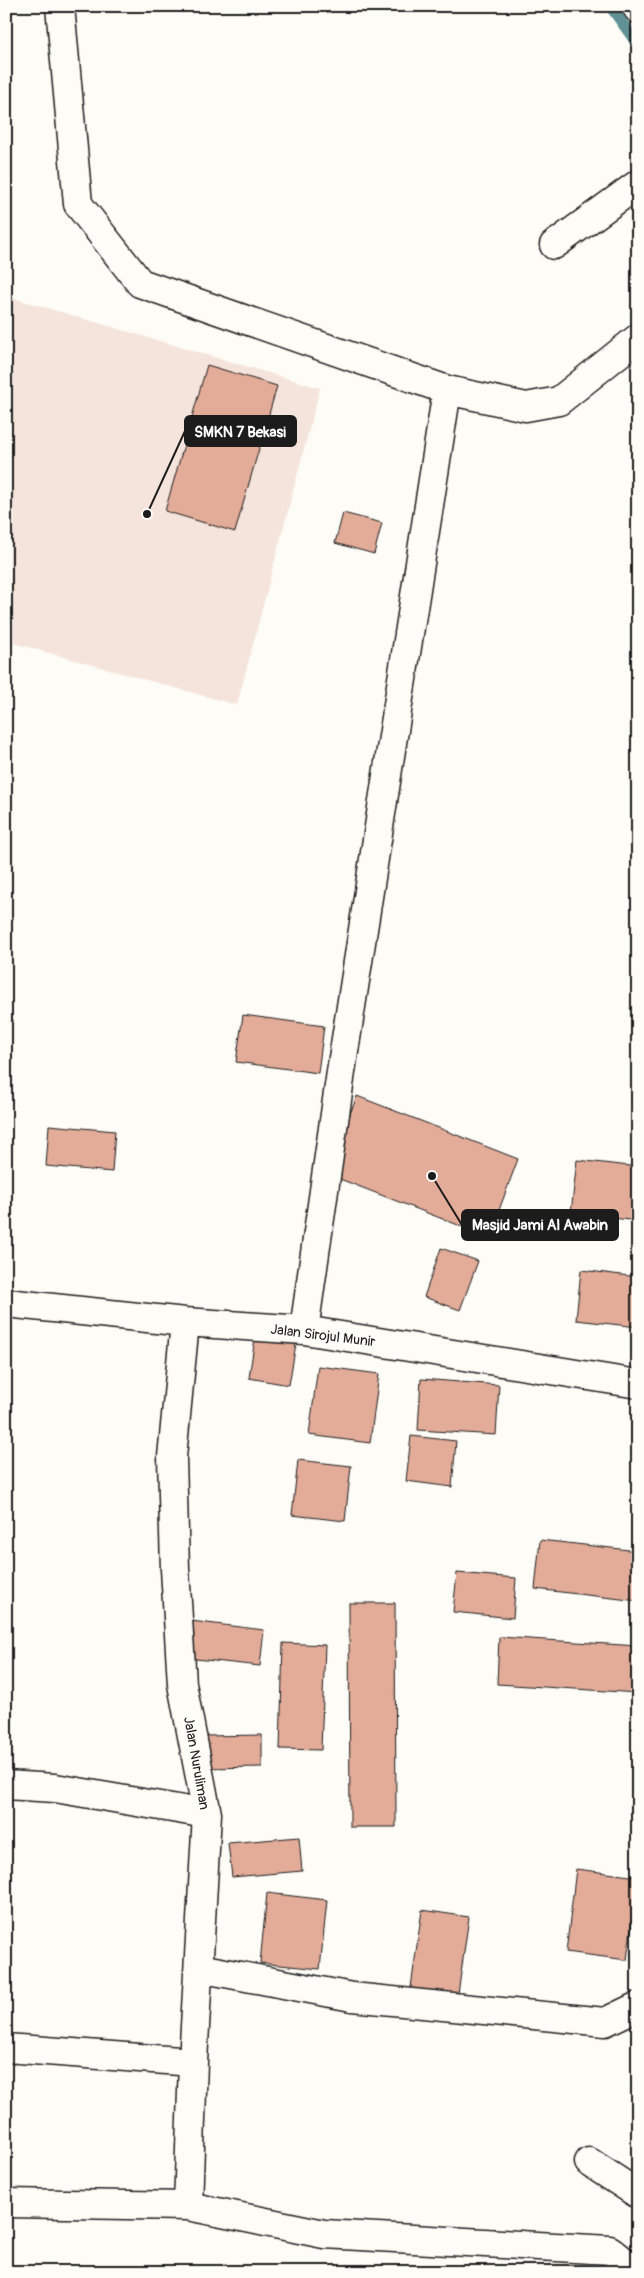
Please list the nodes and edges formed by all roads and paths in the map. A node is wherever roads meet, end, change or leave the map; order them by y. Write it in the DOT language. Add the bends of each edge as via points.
graph roads {
  1 [pos="60,6"];
  2 [pos="638,184"];
  3 [pos="554,245"];
  4 [pos="638,338"];
  5 [pos="447,390"];
  6 [pos="6,1303"];
  7 [pos="185,1322"];
  8 [pos="304,1330"];
  9 [pos="638,1384"];
  10 [pos="6,1786"];
  11 [pos="207,1814"];
  12 [pos="199,1968"];
  13 [pos="638,2006"];
  14 [pos="6,2048"];
  15 [pos="193,2062"];
  16 [pos="589,2162"];
  17 [pos="638,2194"];
  18 [pos="6,2204"];
  19 [pos="188,2206"];
  20 [pos="636,2272"];
  1 -- 5 [label="street" via="78,204 140,283"];
  2 -- 3 [label="street"];
  4 -- 5 [label="street" via="559,401 526,407"];
  5 -- 8 [label="street"];
  6 -- 7 [label="street, Jalan Sirojul Munir"];
  7 -- 8 [label="street, Jalan Sirojul Munir"];
  7 -- 11 [label="street, Jalan Nuruliman" via="172,1457 175,1569 182,1684"];
  8 -- 9 [label="street, Jalan Sirojul Munir"];
  10 -- 11 [label="street" via="55,1788"];
  11 -- 12 [label="street, Jalan Nuruliman"];
  12 -- 13 [label="street" via="352,1997 605,2022"];
  12 -- 15 [label="street, Jalan Nuruliman"];
  14 -- 15 [label="street"];
  15 -- 19 [label="street, Jalan Nuruliman"];
  16 -- 17 [label="street"];
  18 -- 19 [label="street"];
  19 -- 20 [label="street" via="324,2234 610,2250"];
}
